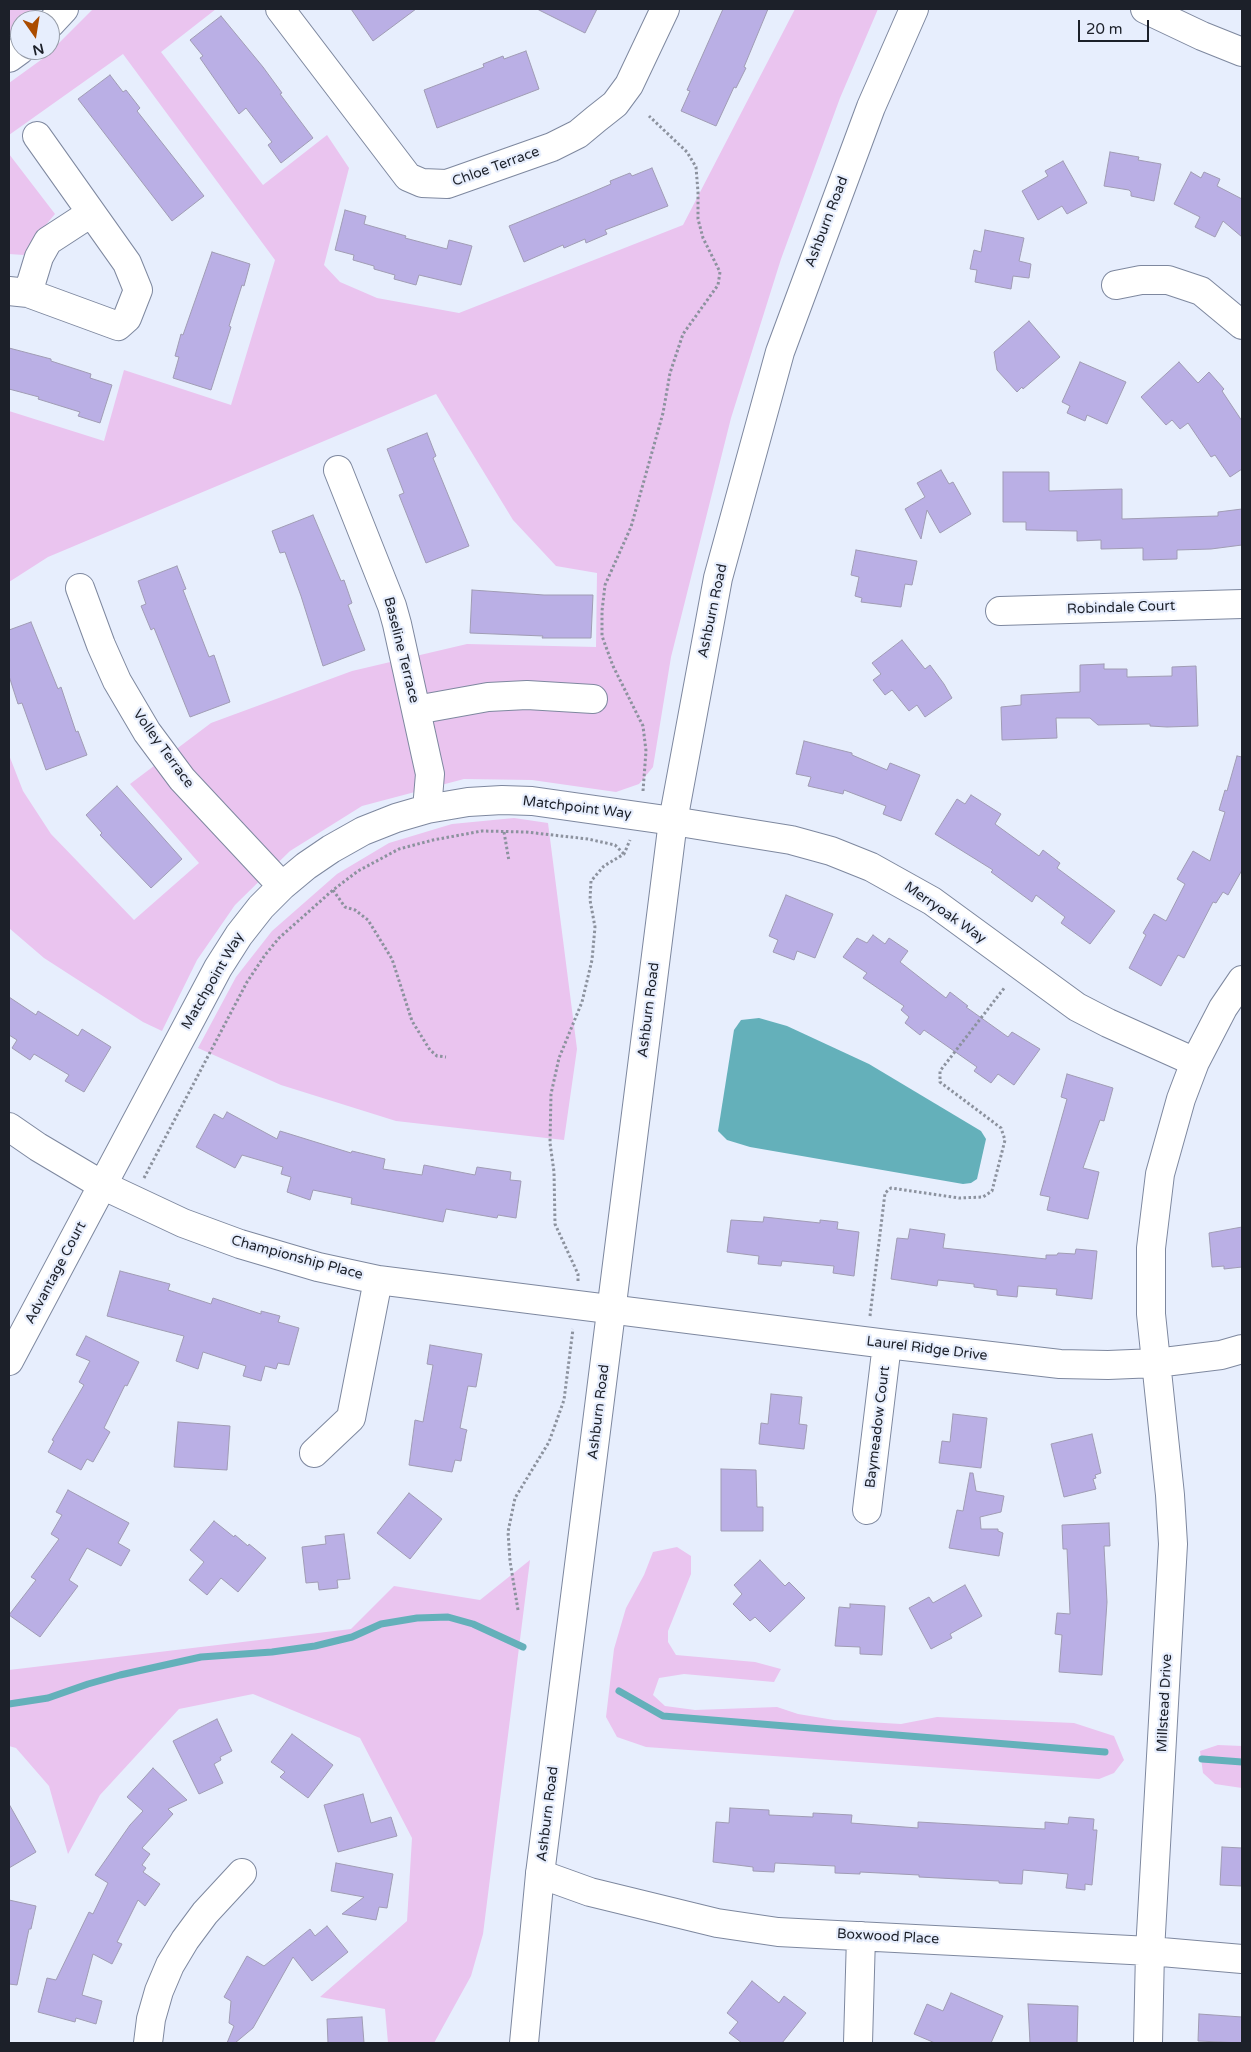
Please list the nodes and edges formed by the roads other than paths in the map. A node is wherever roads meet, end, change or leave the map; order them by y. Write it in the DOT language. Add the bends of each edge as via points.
graph roads {
  1 [pos="280,9"];
  2 [pos="665,9"];
  3 [pos="914,9"];
  4 [pos="1145,9"];
  5 [pos="1242,52"];
  6 [pos="37,136"];
  7 [pos="91,213"];
  8 [pos="1116,285"];
  9 [pos="18,292"];
  10 [pos="1242,325"];
  11 [pos="338,470"];
  12 [pos="80,588"];
  13 [pos="1242,604"];
  14 [pos="1000,611"];
  15 [pos="593,699"];
  16 [pos="416,710"];
  17 [pos="428,809"];
  18 [pos="673,820"];
  19 [pos="282,886"];
  20 [pos="1242,980"];
  21 [pos="1196,1062"];
  22 [pos="9,1127"];
  23 [pos="102,1185"];
  24 [pos="378,1280"];
  25 [pos="612,1310"];
  26 [pos="877,1343"];
  27 [pos="1242,1349"];
  28 [pos="9,1361"];
  29 [pos="1156,1363"];
  30 [pos="314,1453"];
  31 [pos="867,1510"];
  32 [pos="242,1873"];
  33 [pos="540,1874"];
  34 [pos="861,1936"];
  35 [pos="1150,1951"];
  36 [pos="1242,1959"];
  37 [pos="148,2043"];
  38 [pos="524,2043"];
  39 [pos="858,2043"];
  40 [pos="1148,2043"];
  1 -- 2 [label="street, Chloe Terrace" via="408,177 422,183 447,184 552,147 578,134 615,104 629,85"];
  3 -- 18 [label="street, Ashburn Road" via="871,107 780,352 718,578"];
  4 -- 5 [label="street"];
  6 -- 7 [label="street"];
  7 -- 9 [label="street" via="48,241"];
  7 -- 9 [label="street" via="127,263 138,290 127,318 118,326"];
  8 -- 10 [label="street" via="1168,280 1200,291"];
  11 -- 16 [label="street, Baseline Terrace" via="392,606"];
  12 -- 19 [label="street, Volley Terrace" via="117,681 147,732 182,779"];
  13 -- 14 [label="street, Robindale Court"];
  15 -- 16 [label="street" via="527,695 488,697"];
  16 -- 17 [label="street, Baseline Terrace" via="430,774"];
  17 -- 18 [label="street, Matchpoint Way" via="468,802 532,801"];
  17 -- 19 [label="street, Matchpoint Way" via="363,831 322,854"];
  18 -- 21 [label="street, Merryoak Way" via="791,840 832,851 871,867 932,901 1077,1007"];
  18 -- 25 [label="street, Ashburn Road"];
  19 -- 23 [label="street, Matchpoint Way" via="239,934 218,968"];
  20 -- 21 [label="street, Millstead Drive" via="1223,1008"];
  21 -- 29 [label="street, Millstead Drive" via="1169,1136 1154,1212 1150,1283"];
  22 -- 23 [label="street, Championship Place"];
  23 -- 24 [label="street, Championship Place" via="182,1223 240,1244"];
  23 -- 28 [label="street, Advantage Court"];
  24 -- 25 [label="street, Championship Place"];
  24 -- 30 [label="street" via="350,1418"];
  25 -- 26 [label="street, Laurel Ridge Drive"];
  25 -- 33 [label="street, Ashburn Road"];
  26 -- 29 [label="street, Laurel Ridge Drive" via="1060,1364"];
  26 -- 31 [label="street, Baymeadow Court"];
  27 -- 29 [label="street, Laurel Ridge Drive" via="1221,1355"];
  29 -- 35 [label="street, Millstead Drive" via="1173,1544"];
  32 -- 37 [label="street" via="205,1913 170,1965 154,2010"];
  33 -- 34 [label="street, Boxwood Place" via="590,1892 718,1923 778,1932"];
  33 -- 38 [label="street, Ashburn Road"];
  34 -- 35 [label="street, Boxwood Place"];
  34 -- 39 [label="street"];
  35 -- 36 [label="street, Boxwood Place"];
  35 -- 40 [label="street, Millstead Drive"];
}
